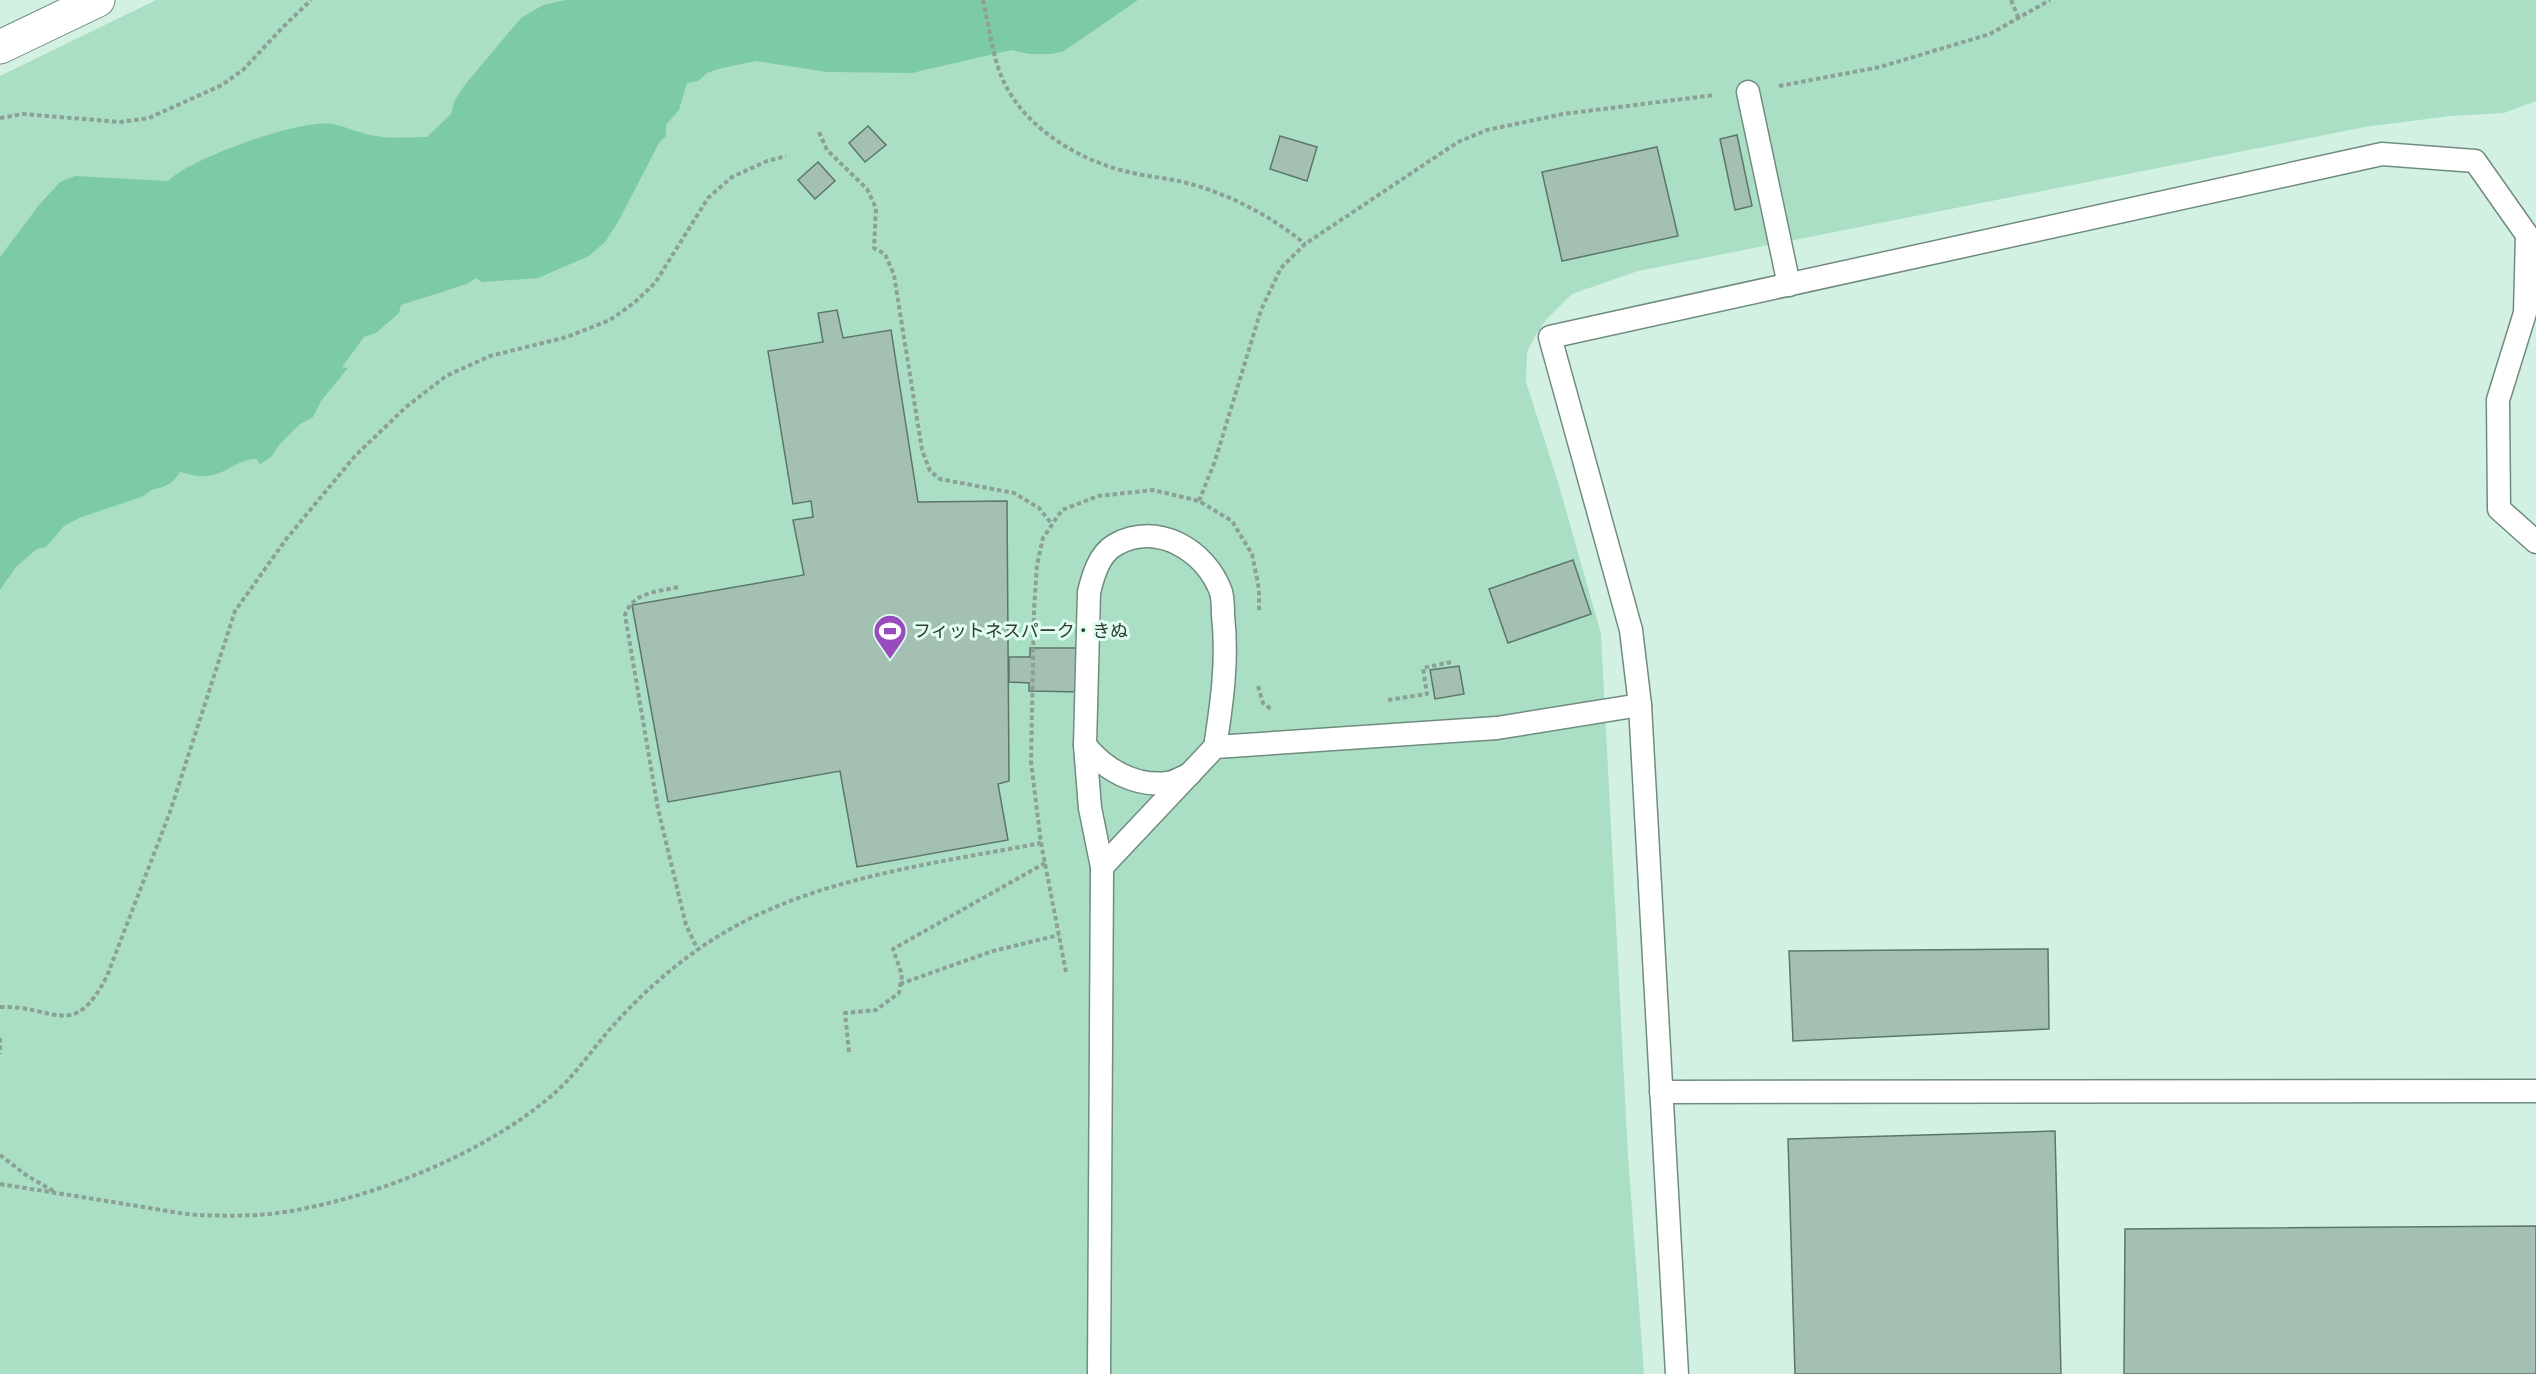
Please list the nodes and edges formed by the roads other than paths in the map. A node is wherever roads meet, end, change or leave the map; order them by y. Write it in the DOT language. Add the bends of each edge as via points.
graph roads {
  1 [pos="98,0"];
  2 [pos="0,47"];
  3 [pos="1748,92"];
  4 [pos="1789,285"];
  5 [pos="2536,542"];
  6 [pos="1640,705"];
  7 [pos="1085,746"];
  8 [pos="1215,747"];
  9 [pos="1191,774"];
  10 [pos="1102,867"];
  11 [pos="2536,1091"];
  12 [pos="1661,1092"];
  13 [pos="1099,1374"];
  14 [pos="1677,1374"];
  1 -- 2 [label="street"];
  3 -- 4 [label="lane"];
  4 -- 5 [label="lane" via="2382,154 2475,161 2528,235 2525,313 2498,400 2499,509"];
  4 -- 6 [label="lane" via="1550,337 1631,630"];
  6 -- 8 [label="lane" via="1497,728"];
  6 -- 12 [label="lane"];
  7 -- 8 [label="lane" via="1089,592 1095,568 1114,546 1146,535 1173,540 1205,562 1221,593 1226,635"];
  7 -- 9 [label="lane" via="1114,772 1141,782 1169,783"];
  7 -- 10 [label="lane" via="1090,808"];
  8 -- 9 [label="lane"];
  9 -- 10 [label="lane"];
  10 -- 13 [label="lane"];
  11 -- 12 [label="lane"];
  12 -- 14 [label="lane"];
}
